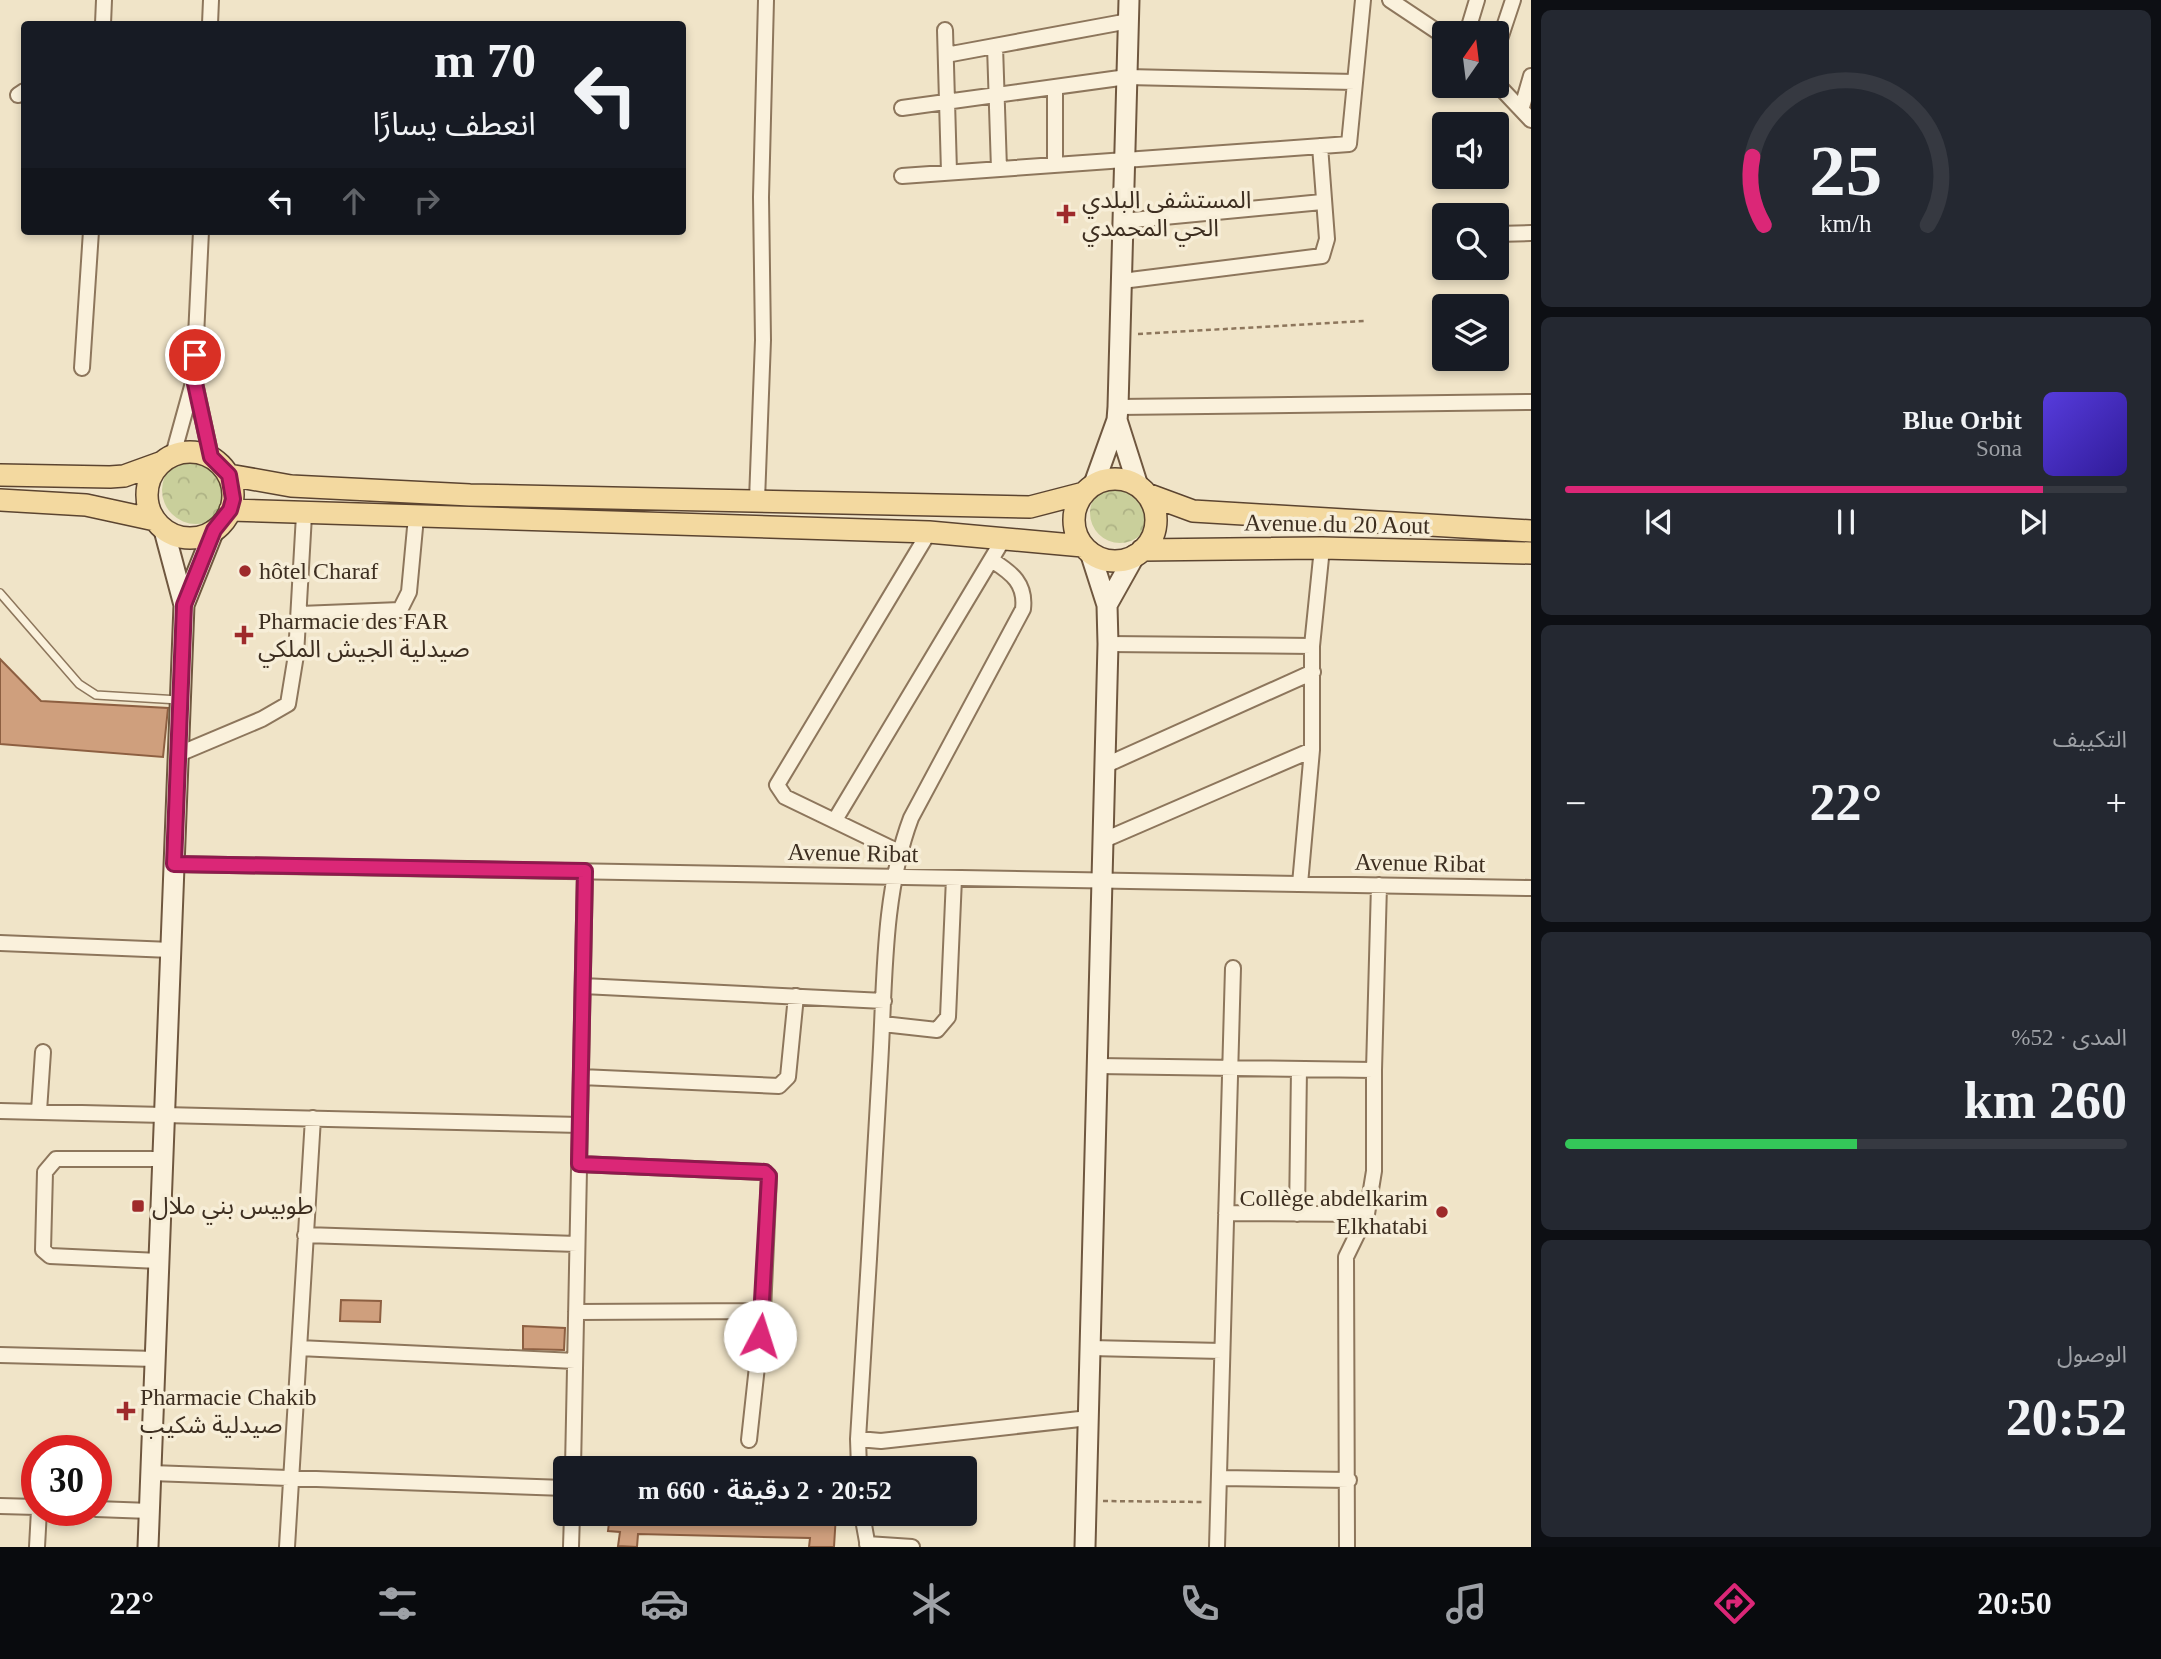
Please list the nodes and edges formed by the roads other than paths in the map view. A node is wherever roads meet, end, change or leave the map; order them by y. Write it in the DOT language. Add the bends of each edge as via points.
graph roads {
  1 [pos="104,0"];
  2 [pos="211,0"];
  3 [pos="766,0"];
  4 [pos="1129,0"];
  5 [pos="1363,0"];
  6 [pos="1390,0"];
  7 [pos="1477,0"];
  8 [pos="1513,0"];
  9 [pos="103,21"];
  10 [pos="210,21"];
  11 [pos="1129,21"];
  12 [pos="1470,21"];
  13 [pos="1506,21"];
  14 [pos="1432,28"];
  15 [pos="945,30"];
  16 [pos="995,46"];
  17 [pos="946,55"];
  18 [pos="1531,76"];
  19 [pos="1127,77"];
  20 [pos="1355,82"];
  21 [pos="1055,87"];
  22 [pos="997,95"];
  23 [pos="1509,95"];
  24 [pos="947,102"];
  25 [pos="1522,107"];
  26 [pos="902,108"];
  27 [pos="1531,120"];
  28 [pos="1320,146"];
  29 [pos="1123,160"];
  30 [pos="1055,165"];
  31 [pos="999,169"];
  32 [pos="949,173"];
  33 [pos="902,176"];
  34 [pos="1322,202"];
  35 [pos="1122,220"];
  36 [pos="1531,233"];
  37 [pos="1509,234"];
  38 [pos="90,235"];
  39 [pos="201,235"];
  40 [pos="1122,281"];
  41 [pos="82,368"];
  42 [pos="194,379"];
  43 [pos="1531,402"];
  44 [pos="1118,414"];
  45 [pos="211,457"];
  46 [pos="167,459"];
  47 [pos="0,475"];
  48 [pos="229,475"];
  49 [pos="1089,489"];
  50 [pos="1142,490"];
  51 [pos="0,500"];
  52 [pos="757,500"];
  53 [pos="230,510"];
  54 [pos="304,514"];
  55 [pos="416,517"];
  56 [pos="160,525"];
  57 [pos="214,530"];
  58 [pos="1531,531"];
  59 [pos="929,532"];
  60 [pos="1004,538"];
  61 [pos="1322,548"];
  62 [pos="1087,549"];
  63 [pos="1139,552"];
  64 [pos="1531,554"];
  65 [pos="993,561"];
  66 [pos="0,593"];
  67 [pos="184,605"];
  68 [pos="1107,605"];
  69 [pos="300,614"];
  70 [pos="1108,644"];
  71 [pos="1312,646"];
  72 [pos="1313,672"];
  73 [pos="181,700"];
  74 [pos="1312,750"];
  75 [pos="179,754"];
  76 [pos="1106,765"];
  77 [pos="835,820"];
  78 [pos="1104,840"];
  79 [pos="899,852"];
  80 [pos="174,864"];
  81 [pos="585,871"];
  82 [pos="895,877"];
  83 [pos="954,878"];
  84 [pos="1103,880"];
  85 [pos="1300,884"];
  86 [pos="1379,885"];
  87 [pos="1531,888"];
  88 [pos="0,943"];
  89 [pos="171,950"];
  90 [pos="1233,968"];
  91 [pos="583,986"];
  92 [pos="796,996"];
  93 [pos="884,1001"];
  94 [pos="883,1024"];
  95 [pos="43,1052"];
  96 [pos="1098,1066"];
  97 [pos="1230,1068"];
  98 [pos="1298,1069"];
  99 [pos="1374,1070"];
  100 [pos="581,1077"];
  101 [pos="0,1111"];
  102 [pos="38,1111"];
  103 [pos="165,1114"];
  104 [pos="313,1118"];
  105 [pos="580,1125"];
  106 [pos="163,1159"];
  107 [pos="579,1164"];
  108 [pos="1226,1213"];
  109 [pos="1297,1214"];
  110 [pos="1367,1214"];
  111 [pos="305,1235"];
  112 [pos="577,1244"];
  113 [pos="159,1261"];
  114 [pos="763,1311"];
  115 [pos="576,1312"];
  116 [pos="299,1348"];
  117 [pos="1090,1348"];
  118 [pos="1222,1351"];
  119 [pos="0,1355"];
  120 [pos="156,1359"];
  121 [pos="575,1361"];
  122 [pos="1089,1418"];
  123 [pos="858,1439"];
  124 [pos="749,1440"];
  125 [pos="573,1456"];
  126 [pos="859,1456"];
  127 [pos="151,1474"];
  128 [pos="291,1478"];
  129 [pos="1219,1478"];
  130 [pos="1349,1480"];
  131 [pos="553,1488"];
  132 [pos="0,1506"];
  133 [pos="21,1507"];
  134 [pos="112,1510"];
  135 [pos="150,1511"];
  136 [pos="38,1526"];
  137 [pos="572,1526"];
  138 [pos="864,1526"];
  139 [pos="868,1546"];
  140 [pos="37,1547"];
  141 [pos="148,1547"];
  142 [pos="287,1547"];
  143 [pos="571,1547"];
  144 [pos="912,1547"];
  145 [pos="1085,1547"];
  146 [pos="1217,1547"];
  147 [pos="1347,1547"];
  1 -- 9 [label="street"];
  2 -- 10 [label="street"];
  3 -- 52 [label="street"];
  4 -- 11 [label="street"];
  5 -- 20 [label="street"];
  6 -- 14 [label="street"];
  7 -- 12 [label="street"];
  8 -- 13 [label="street"];
  11 -- 16 [label="street"];
  11 -- 19 [label="street"];
  15 -- 17 [label="street"];
  16 -- 17 [label="street"];
  16 -- 22 [label="street"];
  17 -- 24 [label="street"];
  18 -- 25 [label="street"];
  19 -- 20 [label="street"];
  19 -- 21 [label="street"];
  19 -- 29 [label="street"];
  20 -- 28 [label="street" via="1349,144"];
  21 -- 22 [label="street"];
  21 -- 30 [label="street"];
  22 -- 24 [label="street"];
  22 -- 31 [label="street"];
  23 -- 25 [label="street"];
  24 -- 26 [label="street"];
  24 -- 32 [label="street"];
  25 -- 27 [label="street"];
  28 -- 29 [label="street"];
  28 -- 34 [label="street"];
  29 -- 30 [label="street"];
  29 -- 35 [label="street"];
  30 -- 31 [label="street"];
  31 -- 32 [label="street"];
  32 -- 33 [label="street"];
  34 -- 35 [label="street"];
  34 -- 40 [label="street" via="1327,246 1322,256"];
  35 -- 40 [label="street"];
  36 -- 37 [label="street"];
  38 -- 41 [label="street"];
  39 -- 42 [label="street"];
  40 -- 44 [label="street"];
  42 -- 45 [label="street"];
  42 -- 46 [label="street"];
  43 -- 44 [label="street"];
  44 -- 49 [label="street"];
  44 -- 50 [label="street"];
  45 -- 46 [label="main road" via="192,452"];
  45 -- 48 [label="main road"];
  46 -- 47 [label="main road" via="110,477"];
  46 -- 56 [label="main road" via="151,475 146,490 148,506"];
  48 -- 52 [label="main road" via="291,486 456,494"];
  48 -- 53 [label="main road"];
  49 -- 50 [label="main road" via="1116,479"];
  49 -- 52 [label="main road" via="1030,507"];
  49 -- 62 [label="main road" via="1074,515 1076,531"];
  50 -- 58 [label="main road, Avenue du 20 Aout" via="1193,511"];
  50 -- 63 [label="main road" via="1152,503 1156,523"];
  51 -- 56 [label="main road" via="86,505"];
  53 -- 54 [label="main road"];
  53 -- 57 [label="main road"];
  54 -- 55 [label="main road"];
  54 -- 69 [label="street"];
  55 -- 59 [label="main road"];
  55 -- 69 [label="street" via="409,592 400,610"];
  56 -- 57 [label="main road" via="190,538"];
  56 -- 67 [label="street"];
  57 -- 67 [label="street"];
  59 -- 60 [label="main road"];
  59 -- 77 [label="street" via="777,785 785,797"];
  60 -- 62 [label="main road"];
  60 -- 65 [label="street"];
  61 -- 63 [label="main road, Avenue du 20 Aout"];
  61 -- 64 [label="main road, Avenue du 20 Aout"];
  61 -- 71 [label="street"];
  62 -- 63 [label="main road" via="1108,560"];
  62 -- 68 [label="street"];
  63 -- 68 [label="street"];
  65 -- 77 [label="street"];
  65 -- 79 [label="street" via="1019,582 1023,609 911,818"];
  66 -- 73 [label="lane" via="79,684 96,695"];
  67 -- 73 [label="street"];
  68 -- 70 [label="street"];
  69 -- 75 [label="street" via="288,704"];
  70 -- 71 [label="street"];
  70 -- 76 [label="street"];
  71 -- 72 [label="street"];
  72 -- 74 [label="street"];
  72 -- 76 [label="street"];
  73 -- 75 [label="street"];
  74 -- 78 [label="street"];
  74 -- 85 [label="street"];
  75 -- 80 [label="street"];
  76 -- 78 [label="street"];
  77 -- 79 [label="street"];
  78 -- 84 [label="street"];
  79 -- 82 [label="street"];
  80 -- 81 [label="street, Avenue Ribat"];
  80 -- 89 [label="street"];
  81 -- 82 [label="street, Avenue Ribat"];
  81 -- 91 [label="street"];
  82 -- 83 [label="street, Avenue Ribat"];
  82 -- 93 [label="street"];
  83 -- 84 [label="street, Avenue Ribat"];
  83 -- 94 [label="street" via="948,1017 937,1030"];
  84 -- 85 [label="street, Avenue Ribat"];
  84 -- 96 [label="street"];
  85 -- 86 [label="street, Avenue Ribat"];
  86 -- 87 [label="street, Avenue Ribat"];
  86 -- 99 [label="street"];
  88 -- 89 [label="street"];
  89 -- 103 [label="street"];
  90 -- 97 [label="street"];
  91 -- 92 [label="street"];
  91 -- 100 [label="street"];
  92 -- 93 [label="street"];
  92 -- 100 [label="street" via="788,1077 779,1086"];
  93 -- 94 [label="street"];
  94 -- 123 [label="street"];
  95 -- 102 [label="street"];
  96 -- 97 [label="street"];
  96 -- 117 [label="street"];
  97 -- 98 [label="street"];
  97 -- 108 [label="street"];
  98 -- 99 [label="street"];
  98 -- 109 [label="street"];
  99 -- 110 [label="street" via="1374,1171"];
  100 -- 105 [label="street"];
  101 -- 102 [label="street"];
  102 -- 103 [label="street"];
  103 -- 104 [label="street"];
  103 -- 106 [label="street"];
  104 -- 105 [label="street"];
  104 -- 111 [label="street"];
  105 -- 107 [label="street"];
  106 -- 113 [label="street"];
  106 -- 113 [label="street" via="56,1159 49,1163 41,1235 43,1250 50,1256"];
  107 -- 112 [label="street"];
  107 -- 114 [label="street" via="765,1172 769,1176"];
  108 -- 109 [label="street"];
  108 -- 118 [label="street"];
  109 -- 110 [label="street"];
  110 -- 130 [label="street" via="1346,1256"];
  111 -- 112 [label="street"];
  111 -- 116 [label="street"];
  112 -- 115 [label="street"];
  113 -- 120 [label="street"];
  114 -- 115 [label="street"];
  114 -- 124 [label="street"];
  115 -- 121 [label="street"];
  116 -- 121 [label="street"];
  116 -- 128 [label="street"];
  117 -- 118 [label="street"];
  117 -- 122 [label="street"];
  118 -- 129 [label="street"];
  119 -- 120 [label="street"];
  120 -- 127 [label="street"];
  121 -- 125 [label="street"];
  122 -- 123 [label="street" via="881,1441"];
  122 -- 145 [label="street"];
  123 -- 126 [label="street"];
  127 -- 128 [label="street"];
  127 -- 135 [label="street"];
  128 -- 131 [label="street"];
  128 -- 142 [label="street"];
  129 -- 130 [label="street"];
  129 -- 146 [label="street"];
  130 -- 147 [label="street"];
  132 -- 133 [label="street"];
  134 -- 135 [label="street"];
  135 -- 141 [label="street"];
  136 -- 140 [label="street"];
  137 -- 143 [label="street"];
  138 -- 139 [label="street"];
  139 -- 144 [label="street"];
}
